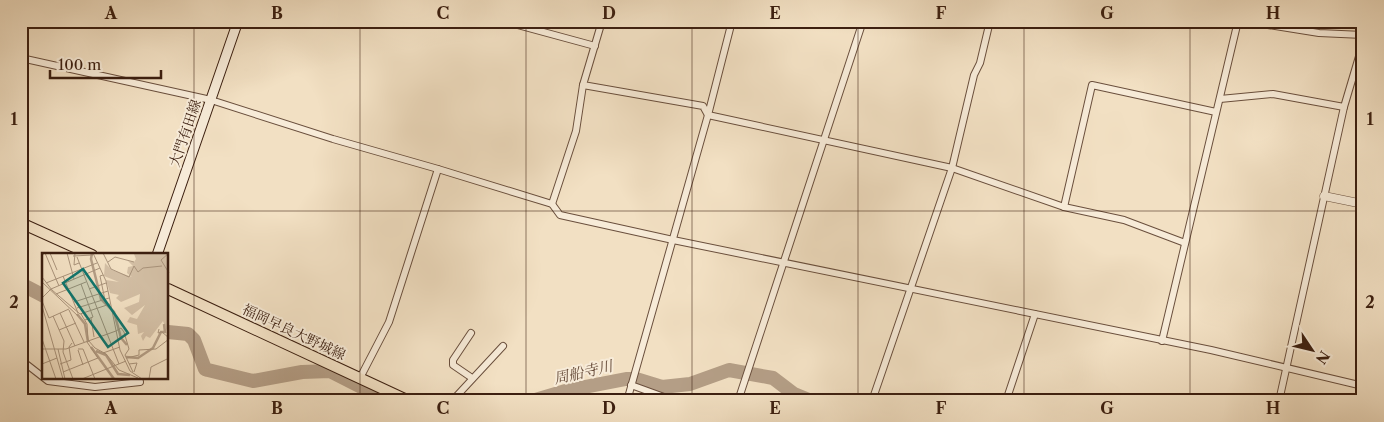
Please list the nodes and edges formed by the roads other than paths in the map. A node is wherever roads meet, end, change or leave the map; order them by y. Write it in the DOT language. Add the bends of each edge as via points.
graph roads {
  1 [pos="238,21"];
  2 [pos="503,21"];
  3 [pos="602,21"];
  4 [pos="732,21"];
  5 [pos="863,21"];
  6 [pos="990,21"];
  7 [pos="1238,21"];
  8 [pos="1243,21"];
  9 [pos="1363,35"];
  10 [pos="1363,43"];
  11 [pos="595,46"];
  12 [pos="21,58"];
  13 [pos="583,85"];
  14 [pos="1220,99"];
  15 [pos="211,100"];
  16 [pos="1344,106"];
  17 [pos="1216,112"];
  18 [pos="708,115"];
  19 [pos="823,140"];
  20 [pos="952,168"];
  21 [pos="438,169"];
  22 [pos="1324,196"];
  23 [pos="552,204"];
  24 [pos="1363,204"];
  25 [pos="1064,207"];
  26 [pos="21,222"];
  27 [pos="673,240"];
  28 [pos="1185,243"];
  29 [pos="90,253"];
  30 [pos="157,253"];
  31 [pos="784,263"];
  32 [pos="169,289"];
  33 [pos="911,289"];
  34 [pos="1035,314"];
  35 [pos="471,333"];
  36 [pos="1162,341"];
  37 [pos="502,346"];
  38 [pos="21,360"];
  39 [pos="1286,368"];
  40 [pos="42,376"];
  41 [pos="360,378"];
  42 [pos="472,378"];
  43 [pos="47,380"];
  44 [pos="140,380"];
  45 [pos="631,385"];
  46 [pos="1363,386"];
  47 [pos="410,401"];
  48 [pos="452,401"];
  49 [pos="627,401"];
  50 [pos="675,401"];
  51 [pos="738,401"];
  52 [pos="872,401"];
  53 [pos="1006,401"];
  54 [pos="1279,401"];
  1 -- 15 [label="main road, 大門有田線"];
  2 -- 11 [label="street"];
  3 -- 11 [label="street"];
  4 -- 18 [label="street"];
  5 -- 19 [label="street"];
  6 -- 20 [label="street"];
  7 -- 14 [label="street"];
  8 -- 9 [label="street"];
  10 -- 16 [label="street"];
  11 -- 13 [label="street"];
  12 -- 15 [label="street"];
  13 -- 18 [label="street" via="703,106"];
  13 -- 23 [label="street" via="576,131"];
  14 -- 16 [label="street" via="1273,94"];
  14 -- 17 [label="street"];
  15 -- 21 [label="street"];
  15 -- 30 [label="main road, 大門有田線"];
  16 -- 22 [label="street"];
  17 -- 25 [label="street" via="1092,85"];
  17 -- 28 [label="street"];
  18 -- 19 [label="street"];
  18 -- 27 [label="street"];
  19 -- 20 [label="street"];
  19 -- 31 [label="street"];
  20 -- 25 [label="street"];
  20 -- 33 [label="street"];
  21 -- 23 [label="street"];
  21 -- 41 [label="street" via="389,322"];
  22 -- 24 [label="street"];
  22 -- 39 [label="street"];
  23 -- 27 [label="street" via="560,215"];
  25 -- 28 [label="street" via="1124,220"];
  26 -- 29 [label="main road"];
  27 -- 31 [label="street"];
  27 -- 45 [label="street"];
  28 -- 36 [label="street"];
  31 -- 33 [label="street"];
  31 -- 51 [label="street"];
  32 -- 41 [label="main road, 福岡早良大野城線"];
  33 -- 34 [label="street"];
  33 -- 52 [label="street"];
  34 -- 36 [label="street"];
  34 -- 53 [label="street"];
  35 -- 42 [label="street" via="453,365"];
  36 -- 39 [label="street"];
  37 -- 42 [label="street"];
  38 -- 40 [label="street"];
  39 -- 46 [label="street"];
  39 -- 54 [label="street"];
  41 -- 47 [label="main road, 福岡早良大野城線"];
  42 -- 48 [label="street"];
  43 -- 44 [label="street" via="95,387"];
  45 -- 49 [label="street"];
  45 -- 50 [label="street"];
}
